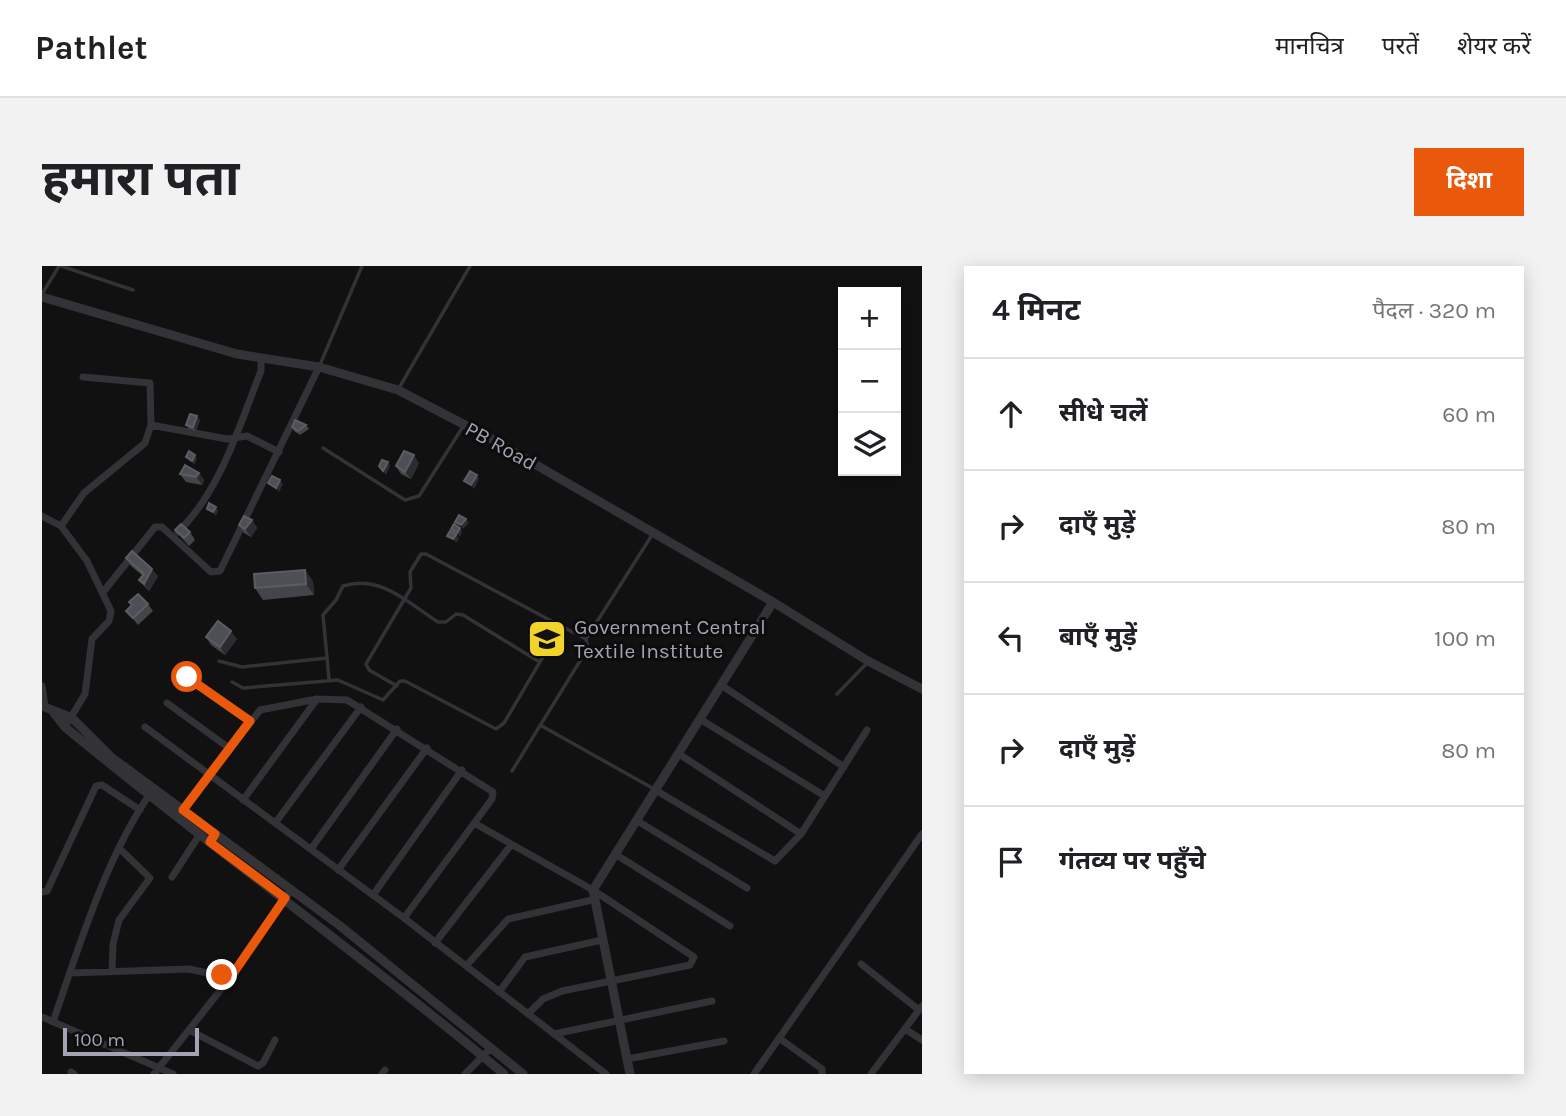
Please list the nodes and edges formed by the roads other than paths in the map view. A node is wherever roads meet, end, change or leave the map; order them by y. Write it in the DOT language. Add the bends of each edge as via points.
graph roads {
  1 [pos="60,266"];
  2 [pos="362,266"];
  3 [pos="470,266"];
  4 [pos="133,290"];
  5 [pos="42,296"];
  6 [pos="261,358"];
  7 [pos="319,367"];
  8 [pos="83,377"];
  9 [pos="398,390"];
  10 [pos="151,425"];
  11 [pos="464,425"];
  12 [pos="233,439"];
  13 [pos="323,448"];
  14 [pos="279,452"];
  15 [pos="42,516"];
  16 [pos="61,526"];
  17 [pos="653,533"];
  18 [pos="173,537"];
  19 [pos="104,592"];
  20 [pos="405,599"];
  21 [pos="773,602"];
  22 [pos="561,626"];
  23 [pos="586,639"];
  24 [pos="327,658"];
  25 [pos="219,661"];
  26 [pos="538,661"];
  27 [pos="868,661"];
  28 [pos="187,677"];
  29 [pos="329,680"];
  30 [pos="232,682"];
  31 [pos="721,685"];
  32 [pos="42,686"];
  33 [pos="397,686"];
  34 [pos="922,689"];
  35 [pos="837,694"];
  36 [pos="317,699"];
  37 [pos="167,703"];
  38 [pos="43,706"];
  39 [pos="361,707"];
  40 [pos="54,713"];
  41 [pos="72,718"];
  42 [pos="700,719"];
  43 [pos="250,721"];
  44 [pos="540,725"];
  45 [pos="65,727"];
  46 [pos="145,727"];
  47 [pos="397,729"];
  48 [pos="867,730"];
  49 [pos="229,748"];
  50 [pos="427,748"];
  51 [pos="679,754"];
  52 [pos="844,767"];
  53 [pos="462,770"];
  54 [pos="512,771"];
  55 [pos="208,776"];
  56 [pos="657,791"];
  57 [pos="151,792"];
  58 [pos="823,795"];
  59 [pos="243,800"];
  60 [pos="140,810"];
  61 [pos="180,813"];
  62 [pos="636,820"];
  63 [pos="276,822"];
  64 [pos="474,823"];
  65 [pos="200,834"];
  66 [pos="801,834"];
  67 [pos="922,834"];
  68 [pos="213,838"];
  69 [pos="512,845"];
  70 [pos="120,849"];
  71 [pos="311,849"];
  72 [pos="615,854"];
  73 [pos="338,870"];
  74 [pos="172,877"];
  75 [pos="747,888"];
  76 [pos="42,892"];
  77 [pos="288,894"];
  78 [pos="373,895"];
  79 [pos="593,895"];
  80 [pos="404,918"];
  81 [pos="339,925"];
  82 [pos="730,926"];
  83 [pos="331,934"];
  84 [pos="602,940"];
  85 [pos="435,943"];
  86 [pos="861,964"];
  87 [pos="466,966"];
  88 [pos="112,971"];
  89 [pos="70,973"];
  90 [pos="230,978"];
  91 [pos="611,980"];
  92 [pos="499,992"];
  93 [pos="712,1001"];
  94 [pos="921,1008"];
  95 [pos="528,1014"];
  96 [pos="42,1017"];
  97 [pos="619,1019"];
  98 [pos="53,1022"];
  99 [pos="905,1029"];
  100 [pos="191,1031"];
  101 [pos="554,1034"];
  102 [pos="779,1038"];
  103 [pos="275,1040"];
  104 [pos="922,1040"];
  105 [pos="724,1041"];
  106 [pos="491,1048"];
  107 [pos="483,1056"];
  108 [pos="627,1059"];
  109 [pos="159,1066"];
  110 [pos="153,1074"];
  111 [pos="173,1074"];
  112 [pos="465,1074"];
  113 [pos="504,1074"];
  114 [pos="523,1074"];
  115 [pos="606,1074"];
  116 [pos="630,1074"];
  117 [pos="754,1074"];
  118 [pos="822,1074"];
  119 [pos="871,1074"];
  1 -- 4 [label="lane"];
  1 -- 5 [label="lane"];
  2 -- 7 [label="lane"];
  3 -- 9 [label="lane"];
  5 -- 6 [label="street, PB Road"];
  6 -- 7 [label="street, PB Road"];
  6 -- 12 [label="street" via="261,371"];
  7 -- 9 [label="street, PB Road"];
  7 -- 14 [label="street"];
  8 -- 10 [label="street" via="150,383"];
  9 -- 11 [label="street, PB Road"];
  10 -- 12 [label="street"];
  10 -- 16 [label="street" via="142,447 84,493"];
  11 -- 13 [label="lane" via="412,501"];
  11 -- 17 [label="street, PB Road"];
  12 -- 14 [label="street" via="247,436"];
  12 -- 18 [label="street" via="200,507"];
  14 -- 18 [label="street" via="220,571 211,572"];
  15 -- 16 [label="street"];
  16 -- 19 [label="street" via="88,561"];
  17 -- 21 [label="street, PB Road"];
  17 -- 23 [label="lane"];
  18 -- 19 [label="street" via="155,527"];
  19 -- 41 [label="street" via="111,616 92,639 88,688"];
  20 -- 22 [label="lane" via="411,588 411,568 426,554"];
  20 -- 24 [label="lane" via="370,583 343,586 323,615"];
  20 -- 26 [label="lane" via="441,623 463,615"];
  20 -- 33 [label="lane" via="366,664"];
  21 -- 27 [label="street, PB Road"];
  21 -- 31 [label="street"];
  22 -- 23 [label="lane"];
  22 -- 26 [label="lane"];
  23 -- 44 [label="lane" via="588,648"];
  24 -- 25 [label="lane" via="242,667"];
  24 -- 29 [label="lane"];
  26 -- 33 [label="lane" via="496,729 409,682 402,680"];
  27 -- 34 [label="street, PB Road"];
  27 -- 35 [label="lane"];
  28 -- 43 [label="street"];
  29 -- 30 [label="lane" via="243,688"];
  29 -- 33 [label="lane" via="383,700"];
  31 -- 42 [label="street"];
  31 -- 52 [label="street"];
  32 -- 38 [label="street"];
  36 -- 39 [label="street" via="339,698"];
  36 -- 43 [label="street" via="267,708"];
  36 -- 59 [label="street"];
  37 -- 49 [label="street"];
  38 -- 40 [label="street"];
  39 -- 47 [label="street"];
  39 -- 63 [label="street"];
  40 -- 41 [label="street"];
  40 -- 45 [label="street"];
  41 -- 45 [label="street"];
  41 -- 57 [label="street"];
  42 -- 51 [label="street"];
  42 -- 58 [label="street"];
  43 -- 49 [label="street"];
  44 -- 54 [label="lane"];
  44 -- 56 [label="lane"];
  45 -- 57 [label="street"];
  46 -- 55 [label="street"];
  47 -- 50 [label="street"];
  47 -- 71 [label="street"];
  48 -- 52 [label="street"];
  49 -- 55 [label="street"];
  50 -- 53 [label="street"];
  50 -- 73 [label="street"];
  51 -- 56 [label="street"];
  51 -- 66 [label="street"];
  52 -- 58 [label="street"];
  53 -- 64 [label="street" via="493,792"];
  53 -- 78 [label="street"];
  55 -- 59 [label="street"];
  55 -- 61 [label="street"];
  56 -- 62 [label="street"];
  56 -- 66 [label="street" via="775,861"];
  57 -- 60 [label="street"];
  57 -- 61 [label="street"];
  58 -- 66 [label="street"];
  59 -- 63 [label="street"];
  60 -- 70 [label="street"];
  60 -- 76 [label="street" via="102,785 96,786 47,891"];
  61 -- 65 [label="street"];
  61 -- 68 [label="street"];
  62 -- 72 [label="street"];
  62 -- 75 [label="street"];
  63 -- 71 [label="street"];
  64 -- 69 [label="street"];
  64 -- 80 [label="street"];
  65 -- 68 [label="street"];
  65 -- 74 [label="street"];
  67 -- 102 [label="street"];
  68 -- 77 [label="street"];
  69 -- 79 [label="street"];
  69 -- 85 [label="street"];
  70 -- 88 [label="street" via="150,878 119,920"];
  70 -- 89 [label="street"];
  71 -- 73 [label="street"];
  72 -- 79 [label="street"];
  72 -- 82 [label="street"];
  73 -- 78 [label="street"];
  77 -- 81 [label="street"];
  77 -- 83 [label="street"];
  77 -- 90 [label="street"];
  78 -- 80 [label="street"];
  79 -- 84 [label="street"];
  79 -- 87 [label="street" via="508,919"];
  79 -- 91 [label="street" via="694,957 690,965"];
  80 -- 85 [label="street"];
  81 -- 83 [label="street"];
  81 -- 106 [label="street"];
  83 -- 107 [label="street"];
  84 -- 91 [label="street"];
  84 -- 92 [label="street" via="525,957"];
  85 -- 87 [label="street"];
  86 -- 94 [label="street"];
  87 -- 92 [label="street"];
  88 -- 89 [label="street"];
  88 -- 90 [label="street" via="200,969"];
  89 -- 98 [label="street"];
  90 -- 100 [label="street"];
  91 -- 95 [label="street" via="551,995"];
  91 -- 97 [label="street"];
  92 -- 95 [label="street"];
  93 -- 97 [label="street"];
  94 -- 99 [label="street"];
  95 -- 101 [label="street"];
  96 -- 98 [label="street"];
  97 -- 101 [label="street"];
  97 -- 108 [label="street"];
  98 -- 109 [label="street"];
  99 -- 104 [label="street"];
  99 -- 119 [label="street"];
  100 -- 103 [label="street" via="258,1066"];
  100 -- 109 [label="street"];
  101 -- 115 [label="street"];
  102 -- 117 [label="street"];
  102 -- 118 [label="street" via="822,1069"];
  105 -- 108 [label="street"];
  106 -- 107 [label="street"];
  106 -- 114 [label="street"];
  107 -- 112 [label="street"];
  107 -- 113 [label="street"];
  108 -- 116 [label="street"];
  109 -- 110 [label="street"];
  109 -- 111 [label="street"];
}
